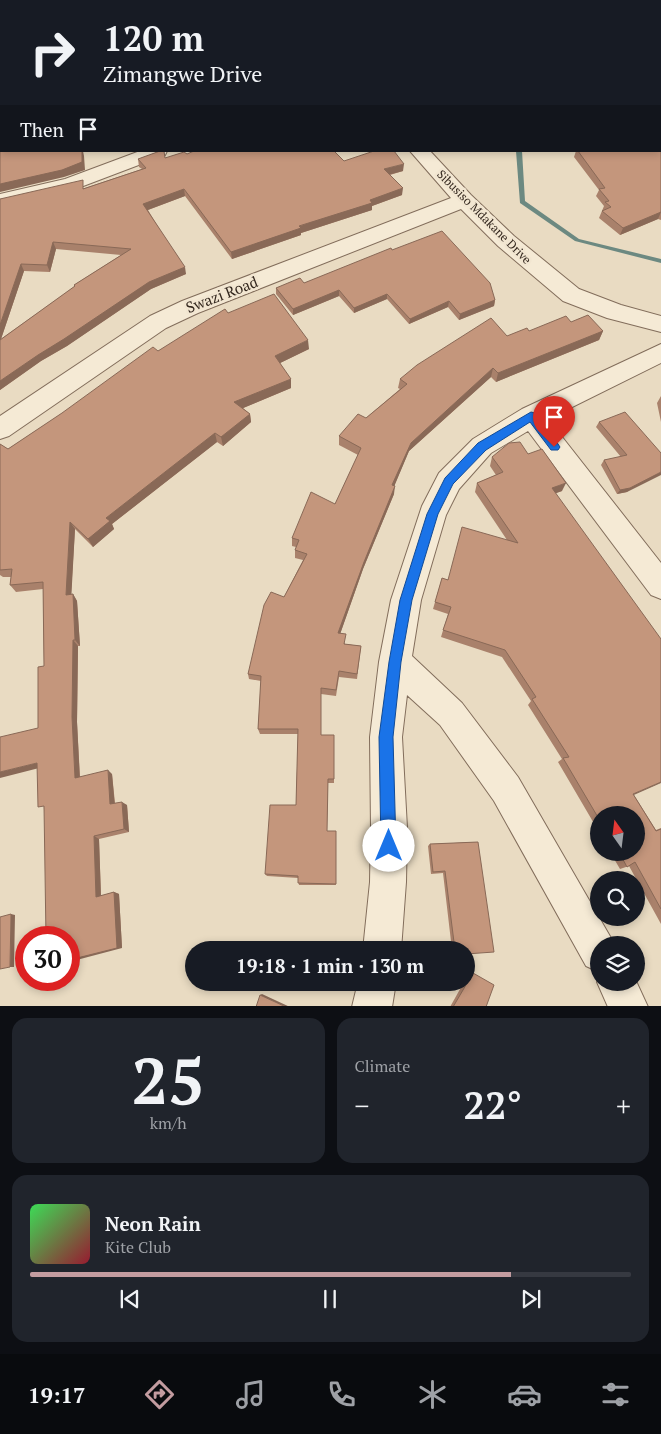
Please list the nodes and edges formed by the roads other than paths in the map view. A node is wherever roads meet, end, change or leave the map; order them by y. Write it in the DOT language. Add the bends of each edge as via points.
graph roads {
  1 [pos="153,152"];
  2 [pos="421,152"];
  3 [pos="0,200"];
  4 [pos="464,200"];
  5 [pos="661,324"];
  6 [pos="661,353"];
  7 [pos="531,416"];
  8 [pos="0,428"];
  9 [pos="661,586"];
  10 [pos="395,662"];
  11 [pos="590,937"];
  12 [pos="383,941"];
  13 [pos="375,991"];
  14 [pos="621,991"];
  15 [pos="372,1006"];
  16 [pos="629,1006"];
  1 -- 3 [label="street" via="94,165 71,184"];
  2 -- 4 [label="street, Sibusiso Mdakane Drive"];
  4 -- 5 [label="street, Sibusiso Mdakane Drive" via="506,241 572,295 615,312"];
  4 -- 8 [label="street, Swazi Road" via="158,322"];
  6 -- 7 [label="street"];
  7 -- 9 [label="street"];
  7 -- 10 [label="street" via="482,446 449,481 432,514 406,600"];
  10 -- 11 [label="street" via="451,714 506,789"];
  10 -- 12 [label="street" via="386,737 389,828"];
  13 -- 15 [label="street"];
  14 -- 16 [label="street"];
}
